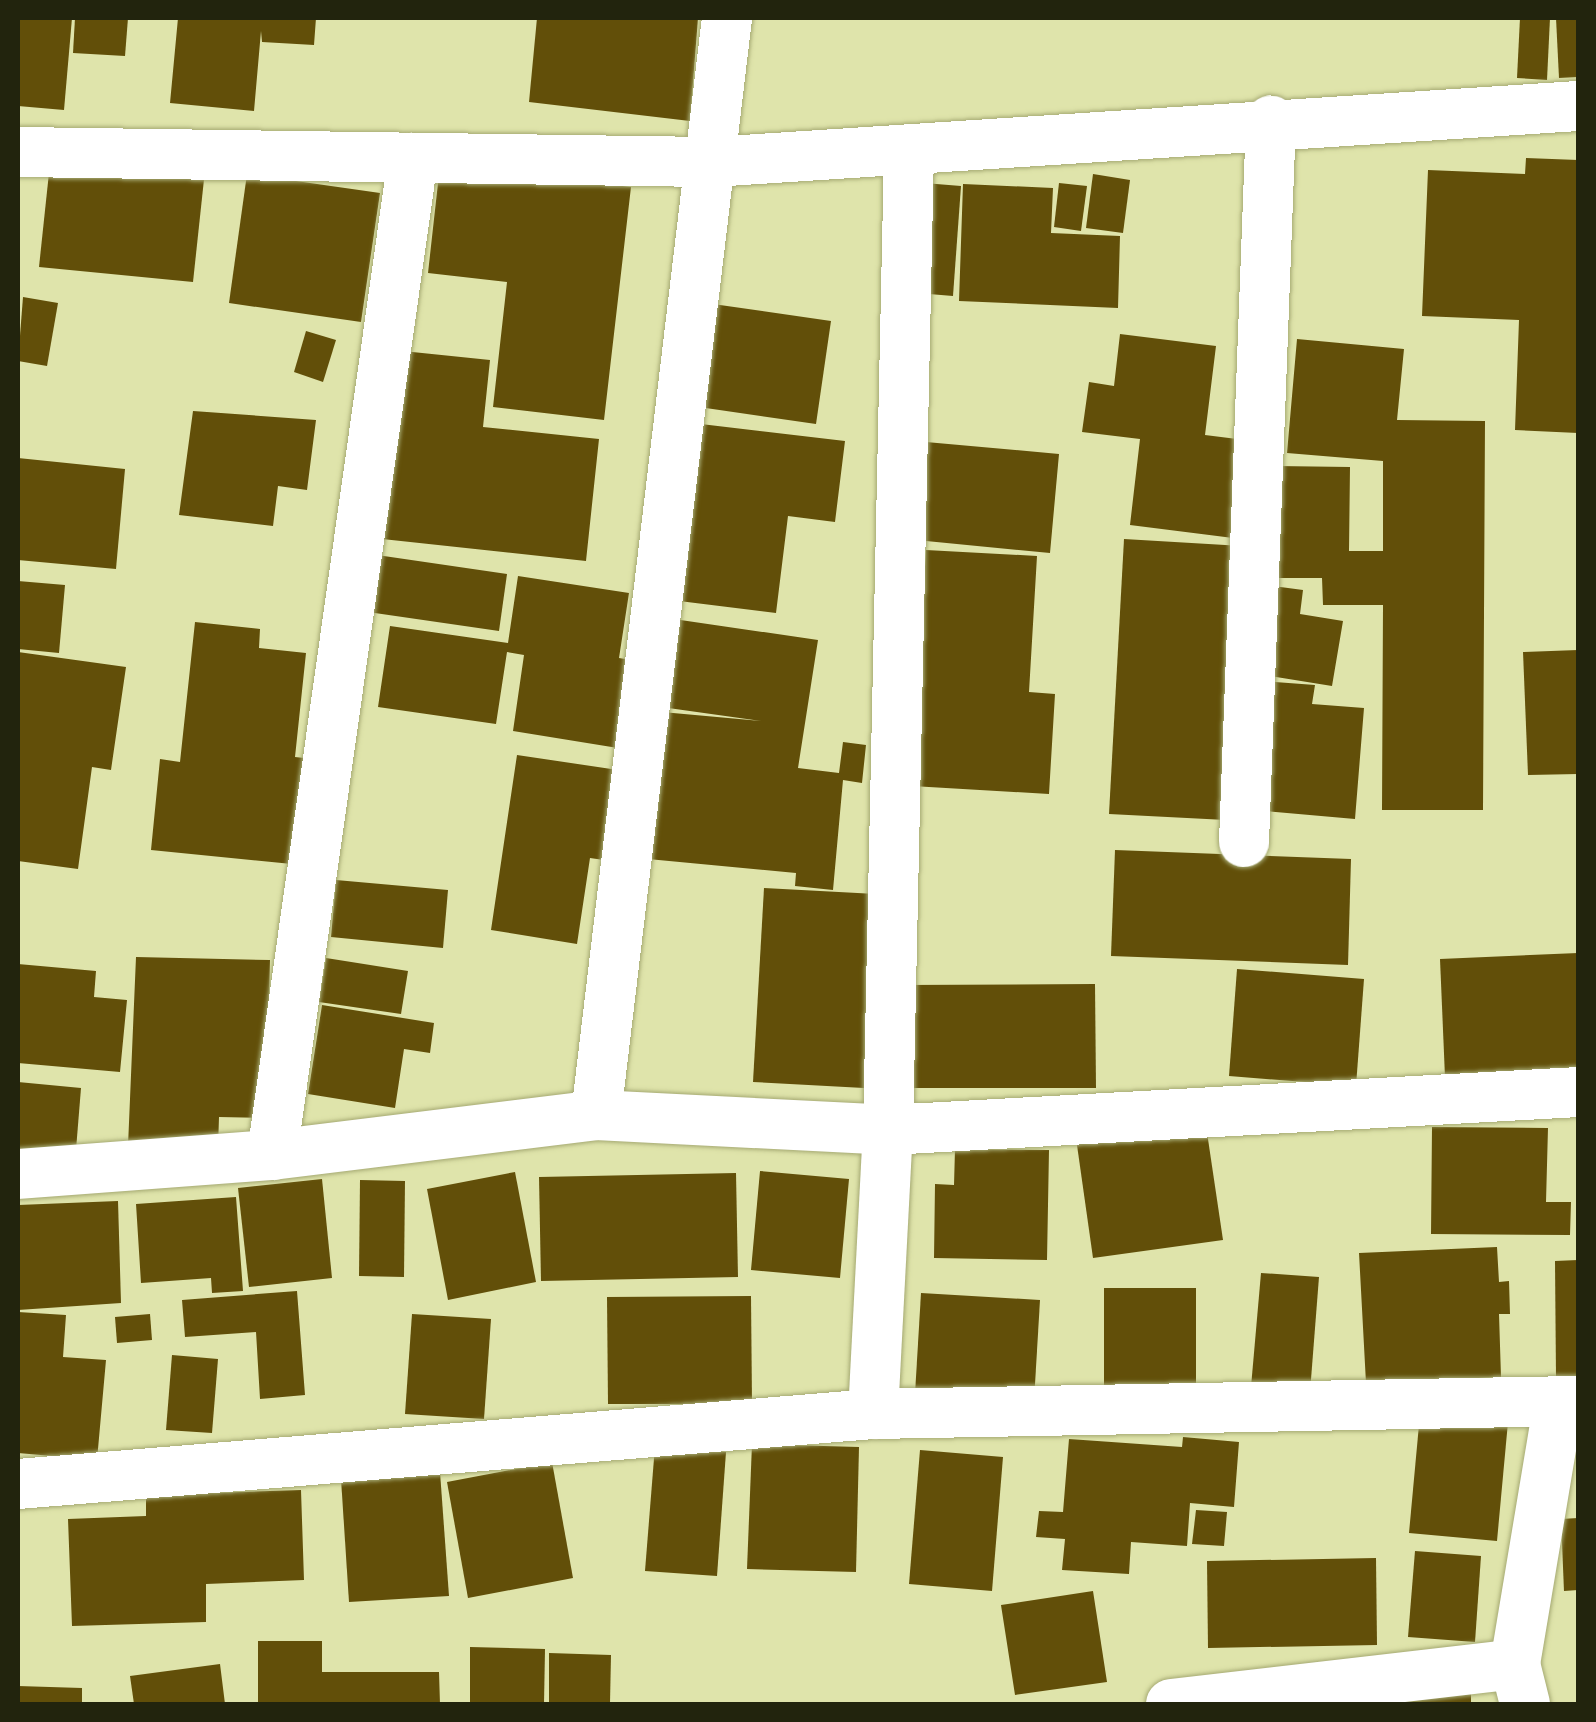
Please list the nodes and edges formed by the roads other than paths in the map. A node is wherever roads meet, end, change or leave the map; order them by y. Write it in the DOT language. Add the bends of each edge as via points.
graph roads {
  1 [pos="727,18"];
  2 [pos="1578,106"];
  3 [pos="1271,122"];
  4 [pos="18,152"];
  5 [pos="909,154"];
  6 [pos="413,158"];
  7 [pos="712,162"];
  8 [pos="1244,842"];
  9 [pos="1578,1092"];
  10 [pos="596,1115"];
  11 [pos="888,1130"];
  12 [pos="272,1155"];
  13 [pos="18,1174"];
  14 [pos="1569,1401"];
  15 [pos="873,1414"];
  16 [pos="18,1484"];
  17 [pos="1520,1684"];
  18 [pos="1171,1704"];
  1 -- 7 [label="street"];
  2 -- 3 [label="street"];
  3 -- 5 [label="street"];
  3 -- 8 [label="street"];
  4 -- 6 [label="street"];
  5 -- 7 [label="street"];
  5 -- 11 [label="street"];
  6 -- 7 [label="street"];
  6 -- 12 [label="street"];
  7 -- 10 [label="street"];
  9 -- 11 [label="street"];
  10 -- 11 [label="street"];
  10 -- 12 [label="street"];
  11 -- 15 [label="street"];
  12 -- 13 [label="street"];
  14 -- 15 [label="street"];
  14 -- 17 [label="street"];
  15 -- 16 [label="street"];
  17 -- 18 [label="street"];
}
